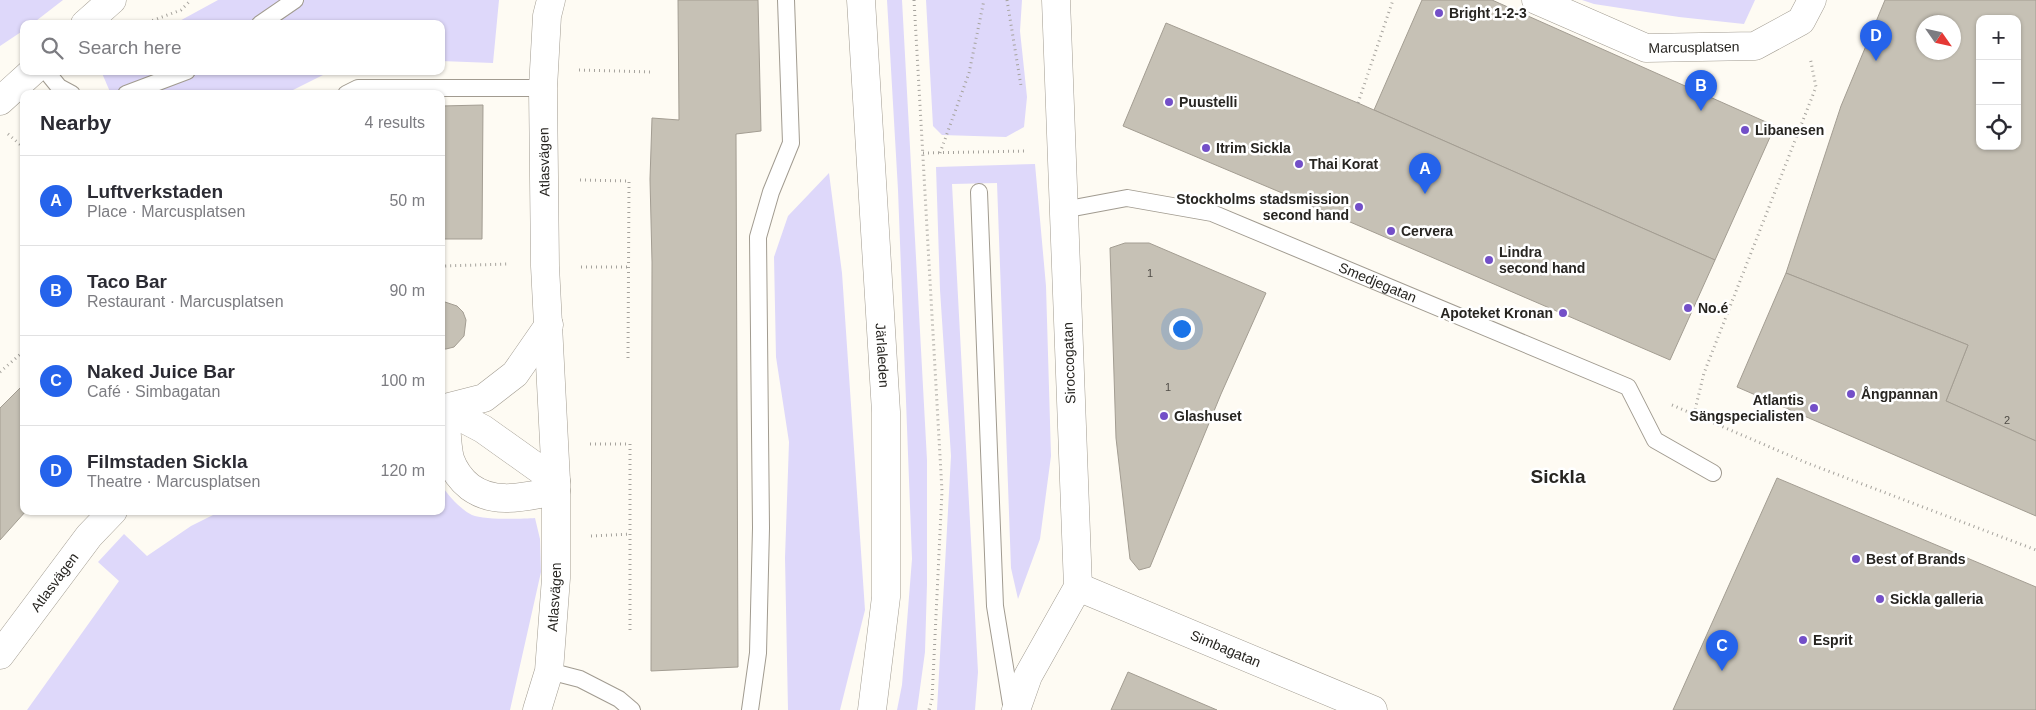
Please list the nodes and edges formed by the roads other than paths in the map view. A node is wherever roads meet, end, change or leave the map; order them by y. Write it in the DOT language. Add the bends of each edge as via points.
graph roads {
  1 [pos="112,0"];
  2 [pos="294,0"];
  3 [pos="551,0"];
  4 [pos="786,0"];
  5 [pos="861,0"];
  6 [pos="1056,0"];
  7 [pos="1536,0"];
  8 [pos="1806,10"];
  9 [pos="90,20"];
  10 [pos="266,20"];
  11 [pos="29,75"];
  12 [pos="49,75"];
  13 [pos="176,75"];
  14 [pos="542,88"];
  15 [pos="65,90"];
  16 [pos="137,90"];
  17 [pos="354,90"];
  18 [pos="0,101"];
  19 [pos="978,192"];
  20 [pos="1063,210"];
  21 [pos="548,325"];
  22 [pos="445,408"];
  23 [pos="445,410"];
  24 [pos="445,423"];
  25 [pos="1713,473"];
  26 [pos="556,486"];
  27 [pos="108,515"];
  28 [pos="1078,587"];
  29 [pos="0,655"];
  30 [pos="549,671"];
  31 [pos="537,710"];
  32 [pos="632,710"];
  33 [pos="750,710"];
  34 [pos="872,710"];
  35 [pos="1012,710"];
  36 [pos="1016,710"];
  37 [pos="1373,710"];
  1 -- 9 [label="street"];
  2 -- 10 [label="lane"];
  3 -- 14 [label="street, Atlasvägen"];
  4 -- 33 [label="lane" via="790,143 758,237 760,537 758,652"];
  5 -- 34 [label="street, Järlaleden" via="886,412 886,597"];
  6 -- 20 [label="street, Siroccogatan"];
  7 -- 8 [label="street, Marcusplatsen" via="1646,48 1755,46"];
  11 -- 18 [label="street"];
  12 -- 15 [label="lane"];
  13 -- 16 [label="lane"];
  14 -- 17 [label="lane"];
  14 -- 21 [label="street, Atlasvägen"];
  19 -- 35 [label="lane" via="995,606"];
  20 -- 25 [label="lane, Smedjegatan" via="1127,198 1212,213 1628,387 1655,440"];
  20 -- 28 [label="street, Siroccogatan"];
  21 -- 22 [label="street" via="515,374 484,398"];
  21 -- 26 [label="street, Atlasvägen"];
  23 -- 26 [label="street" via="483,429"];
  24 -- 26 [label="street" via="450,458 456,471 464,482 488,497 502,499"];
  26 -- 30 [label="street, Atlasvägen" via="556,578"];
  27 -- 29 [label="street, Atlasvägen"];
  28 -- 36 [label="street" via="1028,676"];
  28 -- 37 [label="street, Simbagatan"];
  30 -- 31 [label="street, Atlasvägen"];
  30 -- 32 [label="lane" via="580,679 619,699"];
}
